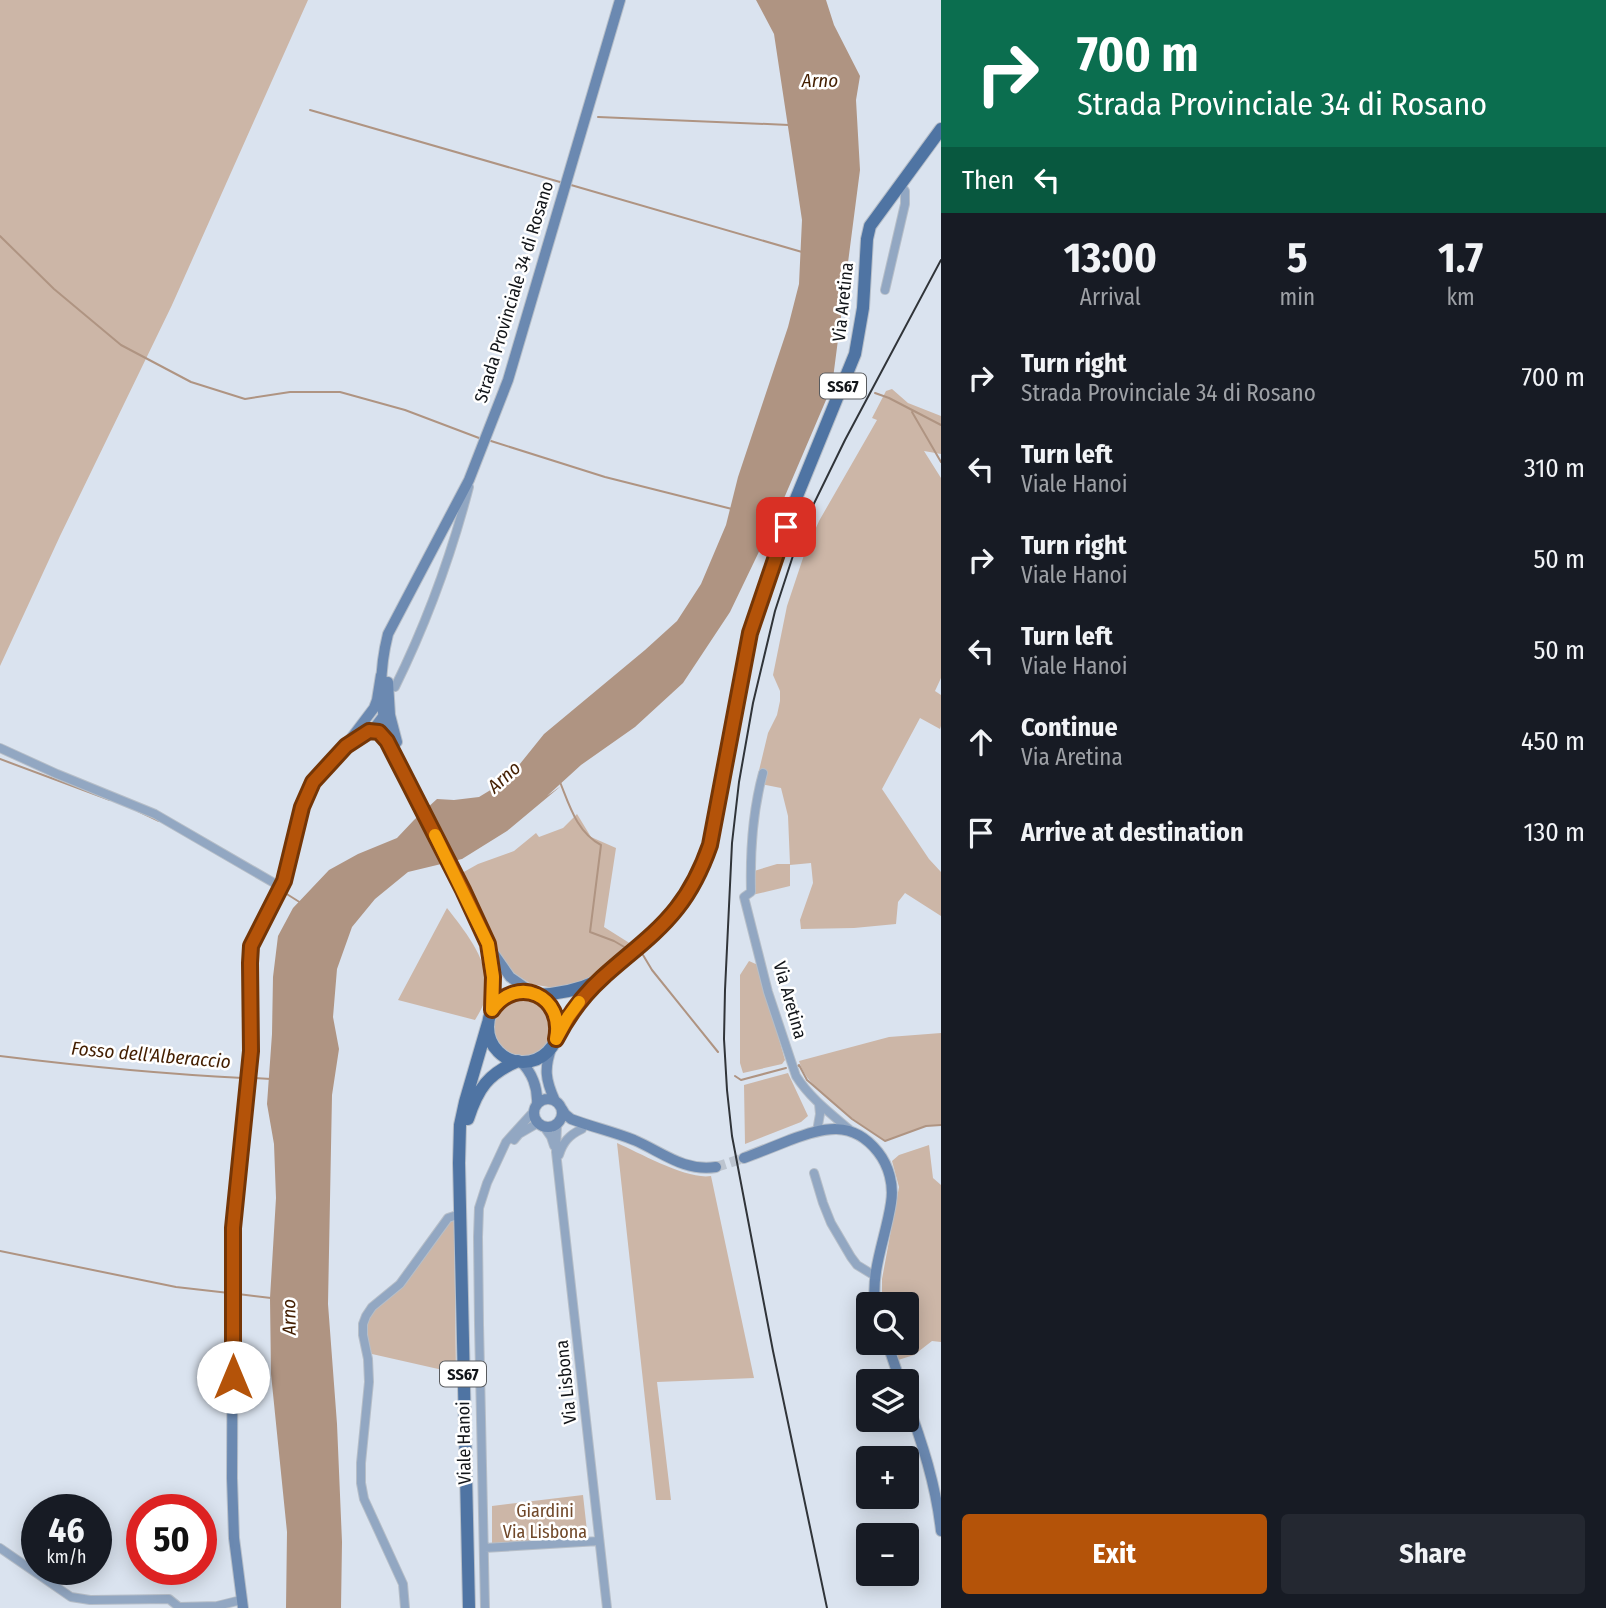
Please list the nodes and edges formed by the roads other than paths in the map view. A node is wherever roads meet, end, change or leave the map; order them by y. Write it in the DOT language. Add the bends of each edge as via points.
graph roads {
  1 [pos="620,0"];
  2 [pos="941,130"];
  3 [pos="900,184"];
  4 [pos="885,290"];
  5 [pos="476,463"];
  6 [pos="395,622"];
  7 [pos="382,675"];
  8 [pos="392,691"];
  9 [pos="383,717"];
  10 [pos="366,727"];
  11 [pos="394,732"];
  12 [pos="0,748"];
  13 [pos="395,757"];
  14 [pos="763,773"];
  15 [pos="409,783"];
  16 [pos="281,887"];
  17 [pos="488,944"];
  18 [pos="601,978"];
  19 [pos="535,994"];
  20 [pos="490,1017"];
  21 [pos="554,1042"];
  22 [pos="519,1061"];
  23 [pos="819,1104"];
  24 [pos="558,1105"];
  25 [pos="536,1108"];
  26 [pos="830,1113"];
  27 [pos="541,1125"];
  28 [pos="557,1125"];
  29 [pos="830,1128"];
  30 [pos="582,1129"];
  31 [pos="601,1130"];
  32 [pos="817,1131"];
  33 [pos="852,1132"];
  34 [pos="460,1140"];
  35 [pos="500,1155"];
  36 [pos="557,1157"];
  37 [pos="744,1158"];
  38 [pos="716,1167"];
  39 [pos="814,1173"];
  40 [pos="460,1214"];
  41 [pos="875,1276"];
  42 [pos="875,1292"];
  43 [pos="917,1432"];
  44 [pos="941,1531"];
  45 [pos="599,1541"];
  46 [pos="0,1548"];
  47 [pos="484,1548"];
  48 [pos="242,1604"];
  49 [pos="405,1608"];
  50 [pos="469,1608"];
  51 [pos="485,1608"];
  52 [pos="607,1608"];
  1 -- 5 [label="main road, Strada Provinciale 34 di Rosano" via="508,380"];
  2 -- 3 [label="main road, Via Aretina / SS67"];
  3 -- 4 [label="street" via="905,204"];
  3 -- 18 [label="main road, Via Aretina / SS67" via="870,226 855,354 793,506 750,633 703,866 676,910"];
  5 -- 6 [label="main road, Strada Provinciale 34 di Rosano"];
  5 -- 8 [label="street" via="441,580"];
  6 -- 7 [label="main road, Strada Provinciale 34 di Rosano" via="388,634"];
  6 -- 8 [label="main road, Strada Provinciale 34 di Rosano" via="390,649"];
  7 -- 9 [label="main road, Strada Provinciale 34 di Rosano"];
  7 -- 10 [label="main road"];
  8 -- 9 [label="main road"];
  8 -- 11 [label="main road, Strada Provinciale 34 di Rosano"];
  9 -- 10 [label="main road" via="373,716"];
  9 -- 11 [label="main road"];
  9 -- 13 [label="main road, Strada Provinciale 34 di Rosano"];
  10 -- 13 [label="main road" via="379,732"];
  10 -- 16 [label="main road" via="321,771 306,794"];
  11 -- 15 [label="main road, Strada Provinciale 34 di Rosano"];
  12 -- 16 [label="street" via="155,814"];
  13 -- 15 [label="main road, Strada Provinciale 34 di Rosano"];
  14 -- 23 [label="street, Via Aretina" via="751,836 751,892 744,897 790,1063"];
  15 -- 17 [label="main road, Strada Provinciale 34 di Rosano"];
  16 -- 48 [label="main road" via="251,946 251,1051 233,1228 232,1478"];
  17 -- 19 [label="main road, Strada Provinciale 34 di Rosano" via="510,976"];
  17 -- 20 [label="main road, Strada Provinciale 34 di Rosano" via="493,977"];
  18 -- 19 [label="main road, SS67" via="561,993"];
  18 -- 21 [label="main road, SS67" via="568,1017"];
  19 -- 20 [label="main road" via="505,997"];
  19 -- 21 [label="main road" via="546,1000 557,1018"];
  20 -- 22 [label="main road" via="493,1044 508,1058"];
  20 -- 34 [label="main road, SS67" via="465,1102"];
  21 -- 22 [label="main road" via="538,1058"];
  21 -- 24 [label="main road" via="546,1075"];
  22 -- 25 [label="main road" via="536,1087"];
  22 -- 34 [label="main road, SS67" via="488,1080"];
  23 -- 26 [label="street, Via Aretina"];
  23 -- 32 [label="street"];
  24 -- 25 [label="main road" via="545,1099"];
  24 -- 28 [label="main road" via="562,1117"];
  24 -- 31 [label="main road" via="571,1119"];
  25 -- 27 [label="main road" via="535,1120"];
  25 -- 35 [label="street, Viale Hanoi"];
  26 -- 29 [label="street"];
  26 -- 33 [label="street, Via Aretina"];
  27 -- 28 [label="main road, Viale Hanoi"];
  27 -- 35 [label="street, Viale Hanoi" via="519,1134"];
  27 -- 36 [label="street, Via Lisbona" via="551,1136"];
  28 -- 30 [label="main road"];
  28 -- 36 [label="street, Via Lisbona"];
  29 -- 32 [label="main road, Via Aretina"];
  29 -- 33 [label="main road, Via Aretina"];
  30 -- 31 [label="main road"];
  30 -- 36 [label="street" via="565,1140"];
  31 -- 38 [label="main road" via="685,1165"];
  32 -- 37 [label="main road, Via Aretina"];
  33 -- 41 [label="main road, Via Aretina" via="880,1155 891,1185"];
  34 -- 40 [label="main road, SS67"];
  35 -- 47 [label="street, Viale Hanoi" via="479,1208"];
  36 -- 45 [label="street, Via Lisbona"];
  39 -- 41 [label="street" via="827,1213 850,1257"];
  40 -- 49 [label="street" via="448,1218 413,1268 372,1307 363,1324 369,1382 361,1483 403,1584"];
  40 -- 50 [label="main road, SS67"];
  41 -- 42 [label="main road, Via Aretina"];
  43 -- 44 [label="main road"];
  45 -- 47 [label="street"];
  45 -- 52 [label="street, Via Lisbona"];
  46 -- 48 [label="street" via="71,1597 169,1600 179,1607"];
  47 -- 51 [label="street, Viale Hanoi"];
}
